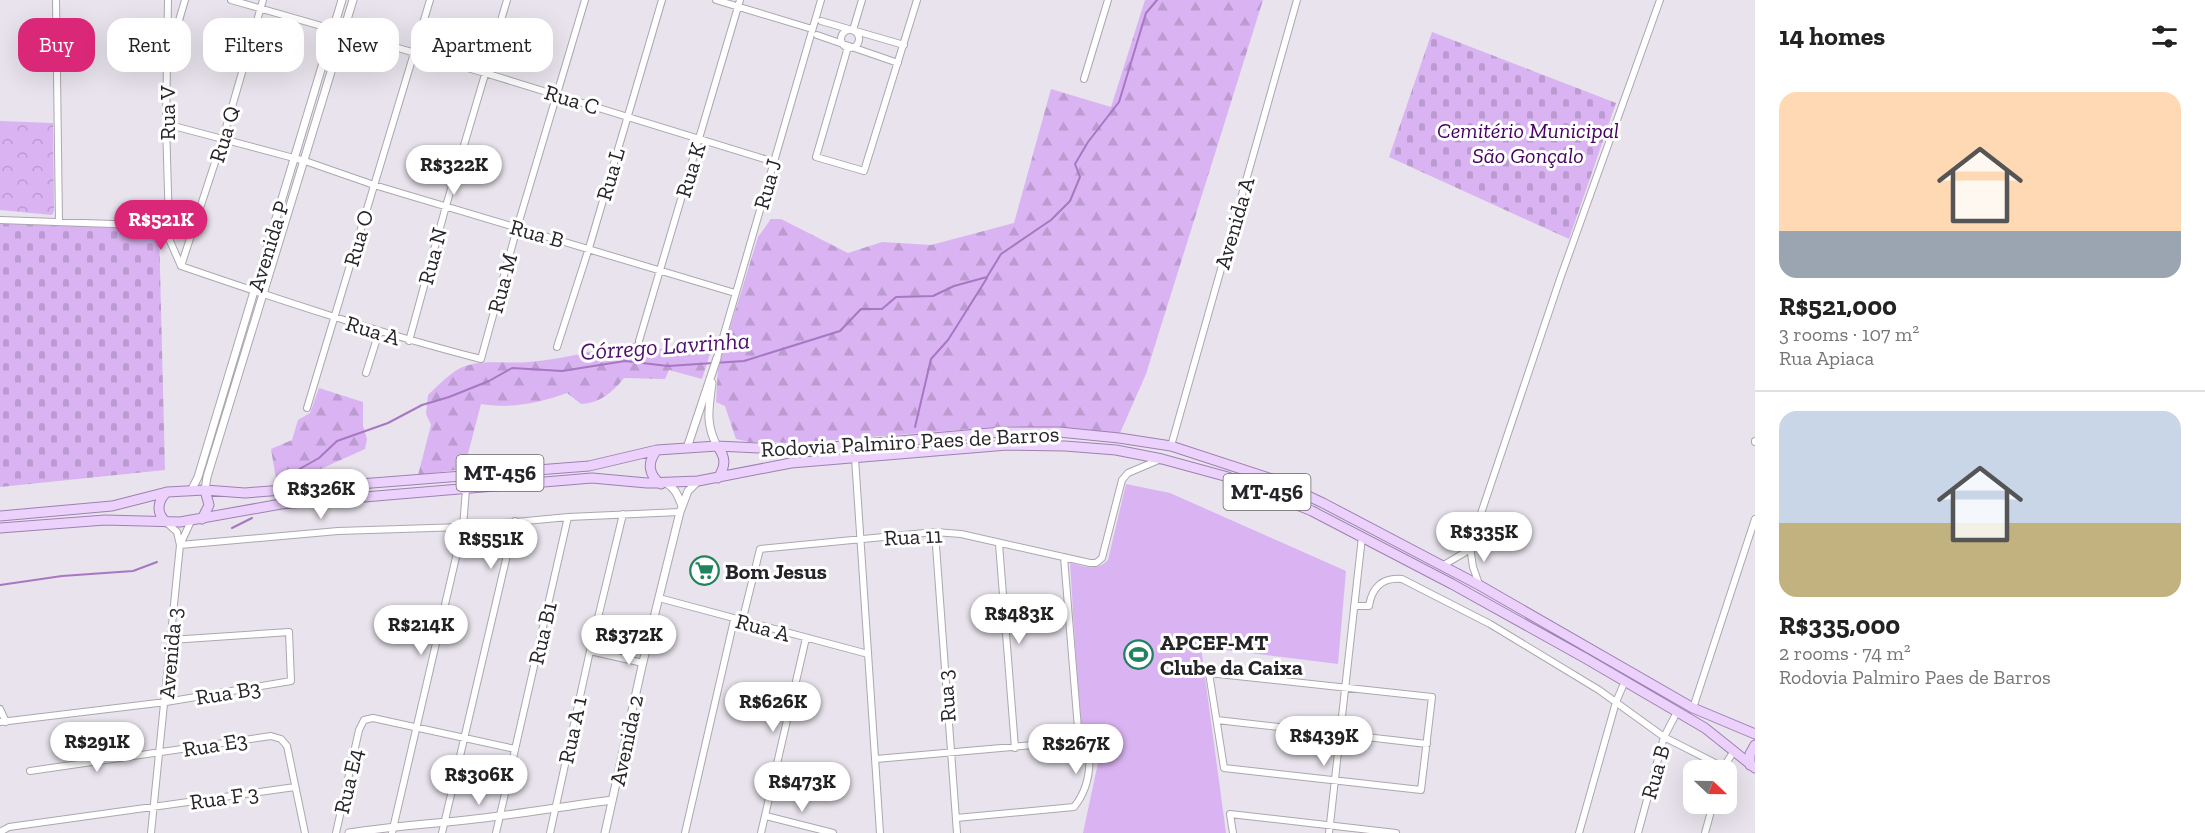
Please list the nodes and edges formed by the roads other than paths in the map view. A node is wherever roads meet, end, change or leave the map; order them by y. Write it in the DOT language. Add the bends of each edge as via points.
graph roads {
  1 [pos="56,0"];
  2 [pos="168,0"];
  3 [pos="185,0"];
  4 [pos="231,0"];
  5 [pos="263,0"];
  6 [pos="342,0"];
  7 [pos="353,0"];
  8 [pos="430,0"];
  9 [pos="507,0"];
  10 [pos="585,0"];
  11 [pos="662,0"];
  12 [pos="716,0"];
  13 [pos="821,0"];
  14 [pos="862,0"];
  15 [pos="917,0"];
  16 [pos="1108,0"];
  17 [pos="1297,0"];
  18 [pos="1660,0"];
  19 [pos="739,3"];
  20 [pos="261,8"];
  21 [pos="168,18"];
  22 [pos="180,18"];
  23 [pos="336,18"];
  24 [pos="348,18"];
  25 [pos="425,18"];
  26 [pos="821,21"];
  27 [pos="316,24"];
  28 [pos="812,29"];
  29 [pos="853,30"];
  30 [pos="817,35"];
  31 [pos="904,45"];
  32 [pos="848,47"];
  33 [pos="411,63"];
  34 [pos="898,63"];
  35 [pos="168,72"];
  36 [pos="320,72"];
  37 [pos="332,72"];
  38 [pos="481,72"];
  39 [pos="485,73"];
  40 [pos="1084,79"];
  41 [pos="557,95"];
  42 [pos="627,116"];
  43 [pos="166,124"];
  44 [pos="223,138"];
  45 [pos="699,138"];
  46 [pos="294,159"];
  47 [pos="305,161"];
  48 [pos="774,162"];
  49 [pos="374,185"];
  50 [pos="446,206"];
  51 [pos="0,220"];
  52 [pos="59,222"];
  53 [pos="169,226"];
  54 [pos="517,228"];
  55 [pos="589,248"];
  56 [pos="181,266"];
  57 [pos="660,269"];
  58 [pos="254,291"];
  59 [pos="735,293"];
  60 [pos="264,295"];
  61 [pos="335,318"];
  62 [pos="380,332"];
  63 [pos="409,340"];
  64 [pos="639,341"];
  65 [pos="557,347"];
  66 [pos="717,358"];
  67 [pos="481,359"];
  68 [pos="713,369"];
  69 [pos="366,373"];
  70 [pos="307,408"];
  71 [pos="717,446"];
  72 [pos="1171,446"];
  73 [pos="687,448"];
  74 [pos="657,450"];
  75 [pos="855,458"];
  76 [pos="1162,459"];
  77 [pos="718,478"];
  78 [pos="698,482"];
  79 [pos="663,484"];
  80 [pos="466,489"];
  81 [pos="205,490"];
  82 [pos="191,491"];
  83 [pos="167,492"];
  84 [pos="681,509"];
  85 [pos="623,514"];
  86 [pos="0,516"];
  87 [pos="568,517"];
  88 [pos="202,519"];
  89 [pos="1755,519"];
  90 [pos="191,521"];
  91 [pos="515,521"];
  92 [pos="166,522"];
  93 [pos="463,526"];
  94 [pos="0,528"];
  95 [pos="935,532"];
  96 [pos="1362,537"];
  97 [pos="859,540"];
  98 [pos="999,544"];
  99 [pos="180,545"];
  100 [pos="1470,546"];
  101 [pos="1064,557"];
  102 [pos="1442,566"];
  103 [pos="1479,585"];
  104 [pos="659,598"];
  105 [pos="1354,606"];
  106 [pos="734,620"];
  107 [pos="742,622"];
  108 [pos="807,638"];
  109 [pos="171,640"];
  110 [pos="590,651"];
  111 [pos="868,654"];
  112 [pos="643,663"];
  113 [pos="1625,681"];
  114 [pos="1345,687"];
  115 [pos="165,702"];
  116 [pos="1616,702"];
  117 [pos="1693,708"];
  118 [pos="0,709"];
  119 [pos="1677,712"];
  120 [pos="1218,720"];
  121 [pos="3,722"];
  122 [pos="416,728"];
  123 [pos="1340,734"];
  124 [pos="1755,734"];
  125 [pos="1664,736"];
  126 [pos="464,738"];
  127 [pos="1079,741"];
  128 [pos="1427,744"];
  129 [pos="1755,745"];
  130 [pos="1015,748"];
  131 [pos="515,749"];
  132 [pos="1734,751"];
  133 [pos="160,752"];
  134 [pos="951,753"];
  135 [pos="876,759"];
  136 [pos="1706,760"];
  137 [pos="1728,760"];
  138 [pos="1753,767"];
  139 [pos="30,771"];
  140 [pos="1334,780"];
  141 [pos="295,787"];
  142 [pos="612,800"];
  143 [pos="154,806"];
  144 [pos="556,807"];
  145 [pos="1710,814"];
  146 [pos="500,816"];
  147 [pos="766,816"];
  148 [pos="956,818"];
  149 [pos="445,822"];
  150 [pos="393,829"];
  151 [pos="1329,829"];
  152 [pos="0,832"];
  153 [pos="151,833"];
  154 [pos="305,833"];
  155 [pos="336,833"];
  156 [pos="349,833"];
  157 [pos="442,833"];
  158 [pos="496,833"];
  159 [pos="550,833"];
  160 [pos="605,833"];
  161 [pos="686,833"];
  162 [pos="762,833"];
  163 [pos="833,833"];
  164 [pos="880,833"];
  165 [pos="957,833"];
  166 [pos="1233,833"];
  167 [pos="1396,833"];
  168 [pos="1579,833"];
  169 [pos="1638,833"];
  170 [pos="1705,833"];
  1 -- 52 [label="street"];
  2 -- 21 [label="street, Rua V"];
  3 -- 22 [label="street"];
  4 -- 20 [label="street, Rua C"];
  5 -- 20 [label="street, Rua Q"];
  6 -- 23 [label="street, Avenida P"];
  7 -- 24 [label="street, Avenida P"];
  8 -- 25 [label="street, Rua O"];
  9 -- 39 [label="street, Rua N"];
  10 -- 41 [label="street, Rua M"];
  11 -- 42 [label="street, Rua L"];
  12 -- 19 [label="street"];
  13 -- 28 [label="street, Rua J"];
  14 -- 29 [label="street"];
  15 -- 31 [label="street"];
  16 -- 40 [label="street"];
  17 -- 72 [label="street, Avenida A"];
  18 -- 100 [label="street"];
  19 -- 28 [label="street"];
  19 -- 45 [label="street, Rua K"];
  20 -- 27 [label="street, Rua C"];
  20 -- 44 [label="street, Rua Q"];
  26 -- 29 [label="street"];
  28 -- 48 [label="street, Rua J"];
  29 -- 31 [label="street"];
  29 -- 32 [label="street" via="859,40"];
  29 -- 32 [label="street" via="842,36"];
  30 -- 32 [label="street"];
  31 -- 34 [label="street"];
  32 -- 34 [label="street"];
  32 -- 34 [label="street" via="816,157 864,171"];
  33 -- 49 [label="street, Rua O"];
  35 -- 43 [label="street, Rua V"];
  36 -- 46 [label="street, Avenida P"];
  37 -- 47 [label="street, Avenida P"];
  38 -- 39 [label="street, Rua C"];
  39 -- 41 [label="street, Rua C"];
  39 -- 50 [label="street, Rua N"];
  41 -- 42 [label="street, Rua C"];
  41 -- 54 [label="street, Rua M"];
  42 -- 45 [label="street, Rua C"];
  42 -- 55 [label="street, Rua L"];
  43 -- 44 [label="street, Rua B"];
  43 -- 53 [label="street, Rua V"];
  44 -- 46 [label="street, Rua B"];
  44 -- 56 [label="street, Rua Q"];
  45 -- 48 [label="street, Rua C"];
  45 -- 57 [label="street, Rua K"];
  46 -- 47 [label="street, Rua B"];
  46 -- 58 [label="street, Avenida P"];
  47 -- 49 [label="street, Rua B"];
  47 -- 60 [label="street, Avenida P"];
  48 -- 59 [label="street, Rua J"];
  49 -- 50 [label="street, Rua B"];
  49 -- 61 [label="street, Rua O"];
  50 -- 54 [label="street, Rua B"];
  50 -- 63 [label="street, Rua N"];
  51 -- 52 [label="street"];
  52 -- 53 [label="street"];
  53 -- 56 [label="street, Rua V" via="170,241"];
  54 -- 55 [label="street, Rua B"];
  54 -- 67 [label="street, Rua M"];
  55 -- 57 [label="street, Rua B"];
  55 -- 65 [label="street, Rua L"];
  56 -- 58 [label="street, Rua A"];
  57 -- 59 [label="street, Rua B"];
  57 -- 64 [label="street, Rua K"];
  58 -- 60 [label="street, Rua A"];
  58 -- 82 [label="street, Avenida P"];
  59 -- 66 [label="street, Rua J"];
  60 -- 61 [label="street, Rua A"];
  60 -- 81 [label="street, Avenida P"];
  61 -- 62 [label="street, Rua A"];
  61 -- 70 [label="street, Rua O"];
  62 -- 63 [label="street, Rua A"];
  62 -- 69 [label="street"];
  63 -- 67 [label="street, Rua A"];
  66 -- 68 [label="street, Rua J"];
  68 -- 71 [label="street, Rua J" via="708,419"];
  68 -- 73 [label="street, Rua J"];
  71 -- 72 [label="main road, Rodovia Palmiro Paes de Barros / MT-456" via="796,450 1001,432 1059,432"];
  71 -- 73 [label="main road, Rodovia Palmiro Paes de Barros / MT-456"];
  71 -- 77 [label="main road" via="725,462"];
  72 -- 102 [label="main road, Rodovia Palmiro Paes de Barros / MT-456" via="1272,479"];
  73 -- 74 [label="main road, Rodovia Palmiro Paes de Barros / MT-456"];
  74 -- 79 [label="main road" via="650,468"];
  74 -- 81 [label="main road, Rodovia Palmiro Paes de Barros / MT-456" via="589,466 245,493"];
  75 -- 76 [label="main road, Rodovia Palmiro Paes de Barros / MT-456" via="1022,444 1116,450"];
  75 -- 77 [label="main road, Rodovia Palmiro Paes de Barros / MT-456" via="791,463"];
  75 -- 97 [label="street"];
  76 -- 96 [label="main road, Rodovia Palmiro Paes de Barros / MT-456" via="1257,488"];
  76 -- 101 [label="street, Rua 11" via="1128,473 1122,480 1102,558 1090,563"];
  77 -- 78 [label="main road, Rodovia Palmiro Paes de Barros / MT-456"];
  78 -- 79 [label="main road, Rodovia Palmiro Paes de Barros / MT-456"];
  78 -- 84 [label="street, Avenida 2" via="688,491"];
  79 -- 80 [label="main road, Rodovia Palmiro Paes de Barros / MT-456" via="592,478"];
  79 -- 84 [label="street" via="677,493"];
  80 -- 88 [label="main road, Rodovia Palmiro Paes de Barros / MT-456" via="280,504"];
  80 -- 93 [label="street"];
  81 -- 82 [label="main road, Rodovia Palmiro Paes de Barros / MT-456"];
  81 -- 88 [label="main road" via="208,505"];
  82 -- 83 [label="main road, Rodovia Palmiro Paes de Barros / MT-456"];
  83 -- 86 [label="main road, Rodovia Palmiro Paes de Barros / MT-456" via="112,506"];
  83 -- 92 [label="main road" via="158,507"];
  84 -- 85 [label="street"];
  84 -- 104 [label="street, Avenida 2"];
  85 -- 87 [label="street"];
  85 -- 110 [label="street, Rua A 1"];
  87 -- 91 [label="street"];
  87 -- 131 [label="street, Rua B1"];
  88 -- 90 [label="main road, Rodovia Palmiro Paes de Barros / MT-456"];
  89 -- 117 [label="street"];
  90 -- 92 [label="main road, Rodovia Palmiro Paes de Barros / MT-456"];
  90 -- 99 [label="street, Avenida 3"];
  91 -- 93 [label="street"];
  91 -- 126 [label="street"];
  92 -- 94 [label="main road, Rodovia Palmiro Paes de Barros / MT-456" via="105,520"];
  92 -- 99 [label="street" via="177,532"];
  93 -- 99 [label="street" via="338,531"];
  93 -- 122 [label="street"];
  95 -- 97 [label="street, Rua 11"];
  95 -- 98 [label="street, Rua 11"];
  95 -- 134 [label="street, Rua 3"];
  96 -- 105 [label="street"];
  96 -- 113 [label="main road, Rodovia Palmiro Paes de Barros / MT-456"];
  97 -- 107 [label="street, Rua 11" via="760,549"];
  97 -- 111 [label="street"];
  98 -- 101 [label="street, Rua 11"];
  98 -- 130 [label="street"];
  99 -- 109 [label="street, Avenida 3"];
  100 -- 102 [label="street"];
  100 -- 103 [label="street"];
  101 -- 127 [label="street"];
  102 -- 103 [label="main road, Rodovia Palmiro Paes de Barros / MT-456"];
  103 -- 117 [label="main road, Rodovia Palmiro Paes de Barros / MT-456"];
  104 -- 106 [label="street, Rua A"];
  104 -- 112 [label="street, Avenida 2"];
  105 -- 114 [label="street"];
  105 -- 116 [label="street" via="1369,606 1370,596 1379,584 1391,578 1402,579 1490,624"];
  106 -- 107 [label="street, Rua A"];
  106 -- 161 [label="street"];
  107 -- 108 [label="street, Rua A"];
  108 -- 111 [label="street, Rua A"];
  108 -- 147 [label="street"];
  109 -- 115 [label="street, Avenida 3"];
  109 -- 115 [label="street, Rua B3" via="290,632 291,681"];
  110 -- 112 [label="street"];
  110 -- 144 [label="street, Rua A 1"];
  111 -- 135 [label="street"];
  112 -- 142 [label="street, Avenida 2"];
  113 -- 116 [label="street"];
  113 -- 119 [label="main road, Rodovia Palmiro Paes de Barros / MT-456"];
  114 -- 120 [label="street" via="1209,673"];
  114 -- 123 [label="street"];
  114 -- 128 [label="street" via="1432,697"];
  115 -- 121 [label="street, Rua B3"];
  115 -- 133 [label="street, Avenida 3"];
  116 -- 125 [label="street"];
  116 -- 168 [label="street"];
  117 -- 124 [label="main road, Rodovia Palmiro Paes de Barros / MT-456"];
  118 -- 121 [label="street"];
  119 -- 125 [label="street, Rua B"];
  119 -- 132 [label="main road, Rodovia Palmiro Paes de Barros / MT-456"];
  120 -- 123 [label="street"];
  120 -- 140 [label="street" via="1224,768"];
  122 -- 126 [label="street"];
  122 -- 150 [label="street"];
  122 -- 155 [label="street, Rua E4" via="373,718 364,720"];
  123 -- 128 [label="street"];
  123 -- 140 [label="street"];
  125 -- 136 [label="street"];
  125 -- 169 [label="street, Rua B"];
  126 -- 131 [label="street"];
  126 -- 149 [label="street"];
  127 -- 130 [label="street"];
  127 -- 148 [label="street" via="1089,749 1091,766 1082,797 1074,807"];
  128 -- 140 [label="street" via="1421,790"];
  129 -- 138 [label="main road" via="1750,754"];
  130 -- 134 [label="street"];
  131 -- 146 [label="street, Rua B1"];
  132 -- 137 [label="street"];
  132 -- 138 [label="main road, Rodovia Palmiro Paes de Barros / MT-456"];
  133 -- 139 [label="street, Rua E3"];
  133 -- 141 [label="street, Rua E3" via="271,736 287,746"];
  133 -- 143 [label="street, Avenida 3"];
  134 -- 135 [label="street"];
  134 -- 148 [label="street, Rua 3"];
  135 -- 164 [label="street"];
  140 -- 151 [label="street"];
  141 -- 143 [label="street, Rua F 3"];
  141 -- 154 [label="street"];
  142 -- 144 [label="street"];
  142 -- 160 [label="street, Avenida 2"];
  143 -- 152 [label="street, Rua F 3" via="9,827"];
  143 -- 153 [label="street, Avenida 3"];
  144 -- 146 [label="street"];
  144 -- 159 [label="street, Rua A 1"];
  145 -- 170 [label="street"];
  146 -- 149 [label="street"];
  146 -- 158 [label="street, Rua B1"];
  147 -- 162 [label="street"];
  147 -- 163 [label="street"];
  148 -- 165 [label="street, Rua 3"];
  149 -- 150 [label="street"];
  149 -- 157 [label="street"];
  150 -- 156 [label="street"];
  151 -- 166 [label="street" via="1230,814"];
  151 -- 167 [label="street"];
}
